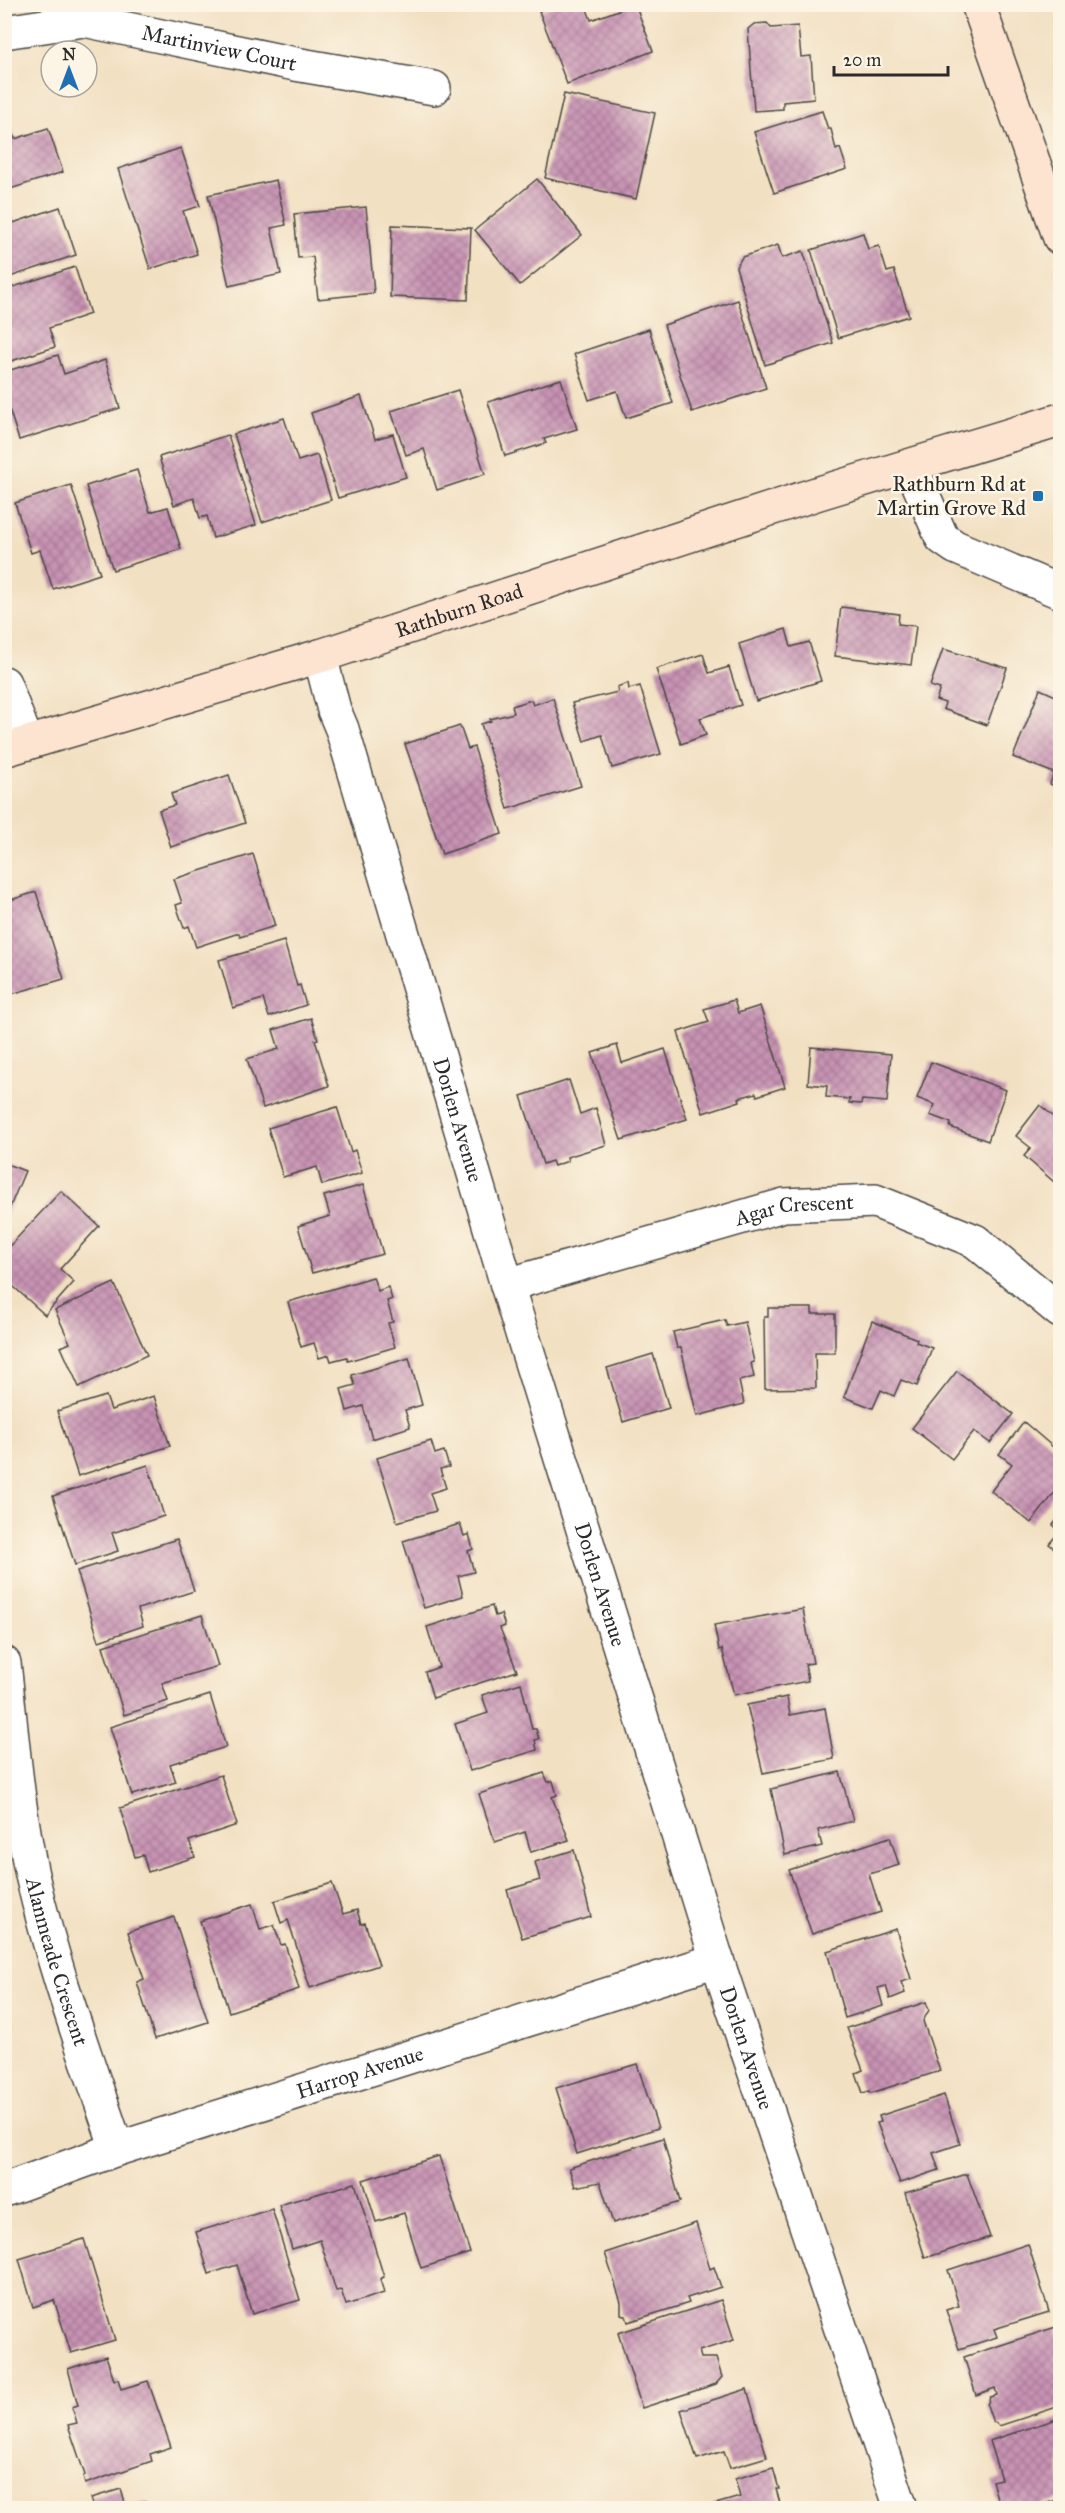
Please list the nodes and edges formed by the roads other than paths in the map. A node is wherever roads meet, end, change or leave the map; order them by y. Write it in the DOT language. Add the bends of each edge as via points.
graph roads {
  1 [pos="978,4"];
  2 [pos="4,32"];
  3 [pos="434,88"];
  4 [pos="1060,238"];
  5 [pos="1060,420"];
  6 [pos="912,467"];
  7 [pos="1060,592"];
  8 [pos="320,656"];
  9 [pos="4,683"];
  10 [pos="16,746"];
  11 [pos="507,1286"];
  12 [pos="1060,1311"];
  13 [pos="4,1663"];
  14 [pos="717,1960"];
  15 [pos="117,2149"];
  16 [pos="4,2190"];
  17 [pos="901,2508"];
  1 -- 4 [label="street"];
  2 -- 3 [label="street, Martinview Court" via="84,20"];
  5 -- 6 [label="street, Rathburn Road"];
  6 -- 7 [label="street" via="942,538 955,548"];
  6 -- 8 [label="street, Rathburn Road" via="819,493"];
  8 -- 10 [label="street, Rathburn Road"];
  8 -- 11 [label="street, Dorlen Avenue"];
  9 -- 10 [label="street"];
  11 -- 12 [label="street, Agar Crescent" via="784,1205 875,1201 975,1241"];
  11 -- 14 [label="street, Dorlen Avenue"];
  13 -- 15 [label="street, Alanmeade Crescent" via="32,1874"];
  14 -- 15 [label="street, Harrop Avenue"];
  14 -- 17 [label="street, Dorlen Avenue"];
  15 -- 16 [label="street, Harrop Avenue"];
}
